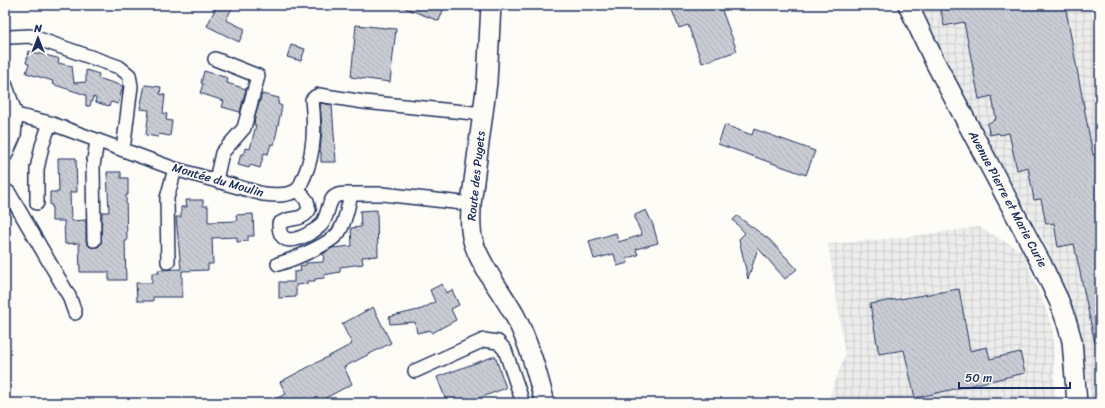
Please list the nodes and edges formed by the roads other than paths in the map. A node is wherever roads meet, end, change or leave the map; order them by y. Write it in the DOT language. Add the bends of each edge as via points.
graph roads {
  1 [pos="491,5"];
  2 [pos="908,5"];
  3 [pos="10,37"];
  4 [pos="215,59"];
  5 [pos="5,84"];
  6 [pos="484,114"];
  7 [pos="16,115"];
  8 [pos="50,124"];
  9 [pos="97,142"];
  10 [pos="123,150"];
  11 [pos="5,156"];
  12 [pos="176,169"];
  13 [pos="216,180"];
  14 [pos="298,189"];
  15 [pos="5,190"];
  16 [pos="351,194"];
  17 [pos="37,203"];
  18 [pos="471,204"];
  19 [pos="94,240"];
  20 [pos="168,262"];
  21 [pos="278,264"];
  22 [pos="75,313"];
  23 [pos="415,371"];
  24 [pos="522,403"];
  25 [pos="545,403"];
  26 [pos="1077,403"];
  1 -- 6 [label="main road, Route des Pugets"];
  2 -- 26 [label="main road, Avenue Pierre et Marie Curie" via="1059,301 1072,341"];
  3 -- 10 [label="street" via="30,36 119,67 129,75 131,86"];
  4 -- 13 [label="street" via="258,76 244,128 222,153"];
  5 -- 7 [label="street"];
  6 -- 14 [label="street" via="319,95 312,100 313,152"];
  6 -- 18 [label="main road, Route des Pugets"];
  7 -- 8 [label="street, Montée du Moulin"];
  7 -- 11 [label="street" via="14,136"];
  8 -- 9 [label="street, Montée du Moulin"];
  8 -- 17 [label="street" via="37,169"];
  9 -- 10 [label="street, Montée du Moulin"];
  9 -- 19 [label="street" via="93,166"];
  10 -- 12 [label="street, Montée du Moulin"];
  12 -- 13 [label="street, Montée du Moulin"];
  12 -- 20 [label="street" via="167,198"];
  13 -- 14 [label="street, Montée du Moulin" via="263,194 290,193"];
  14 -- 16 [label="street" via="307,201 309,210 305,216 285,219 279,224 279,232 283,238 290,240 301,238 320,226 325,220 333,198 338,194"];
  15 -- 22 [label="street" via="46,255 69,296"];
  16 -- 18 [label="street" via="383,194"];
  16 -- 21 [label="street" via="344,222 332,239"];
  18 -- 25 [label="main road, Route des Pugets" via="470,224 474,244 515,316 528,345"];
  23 -- 24 [label="street" via="484,340 498,342 505,350"];
}
